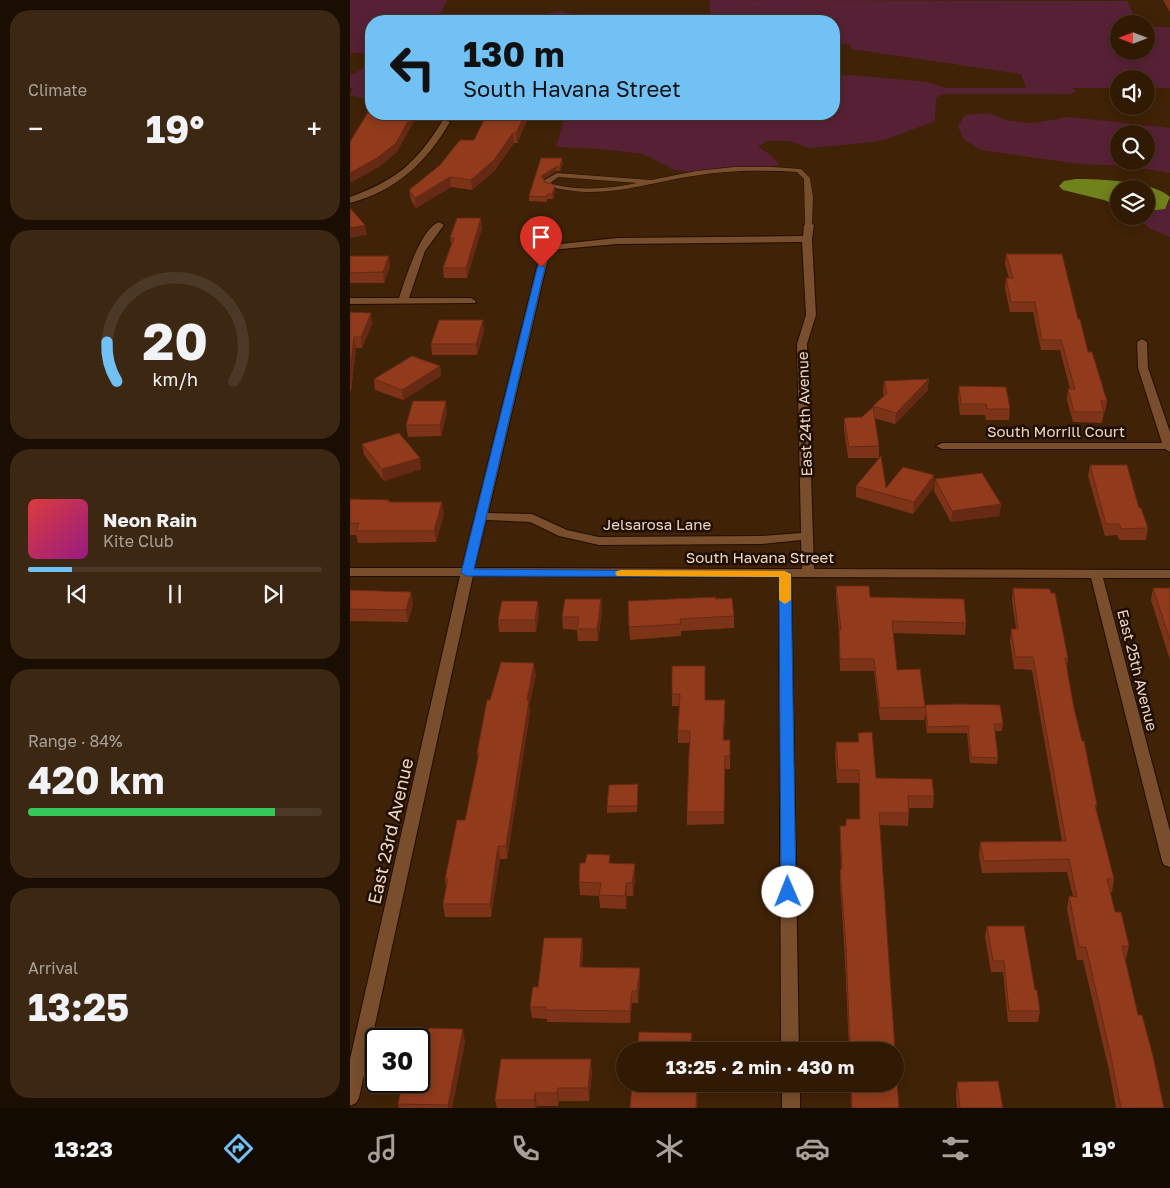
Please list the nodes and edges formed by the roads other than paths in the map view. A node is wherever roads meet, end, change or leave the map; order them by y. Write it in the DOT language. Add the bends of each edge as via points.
graph roads {
  1 [pos="446,122"];
  2 [pos="651,182"];
  3 [pos="350,200"];
  4 [pos="439,225"];
  5 [pos="809,225"];
  6 [pos="549,233"];
  7 [pos="807,239"];
  8 [pos="546,248"];
  9 [pos="350,301"];
  10 [pos="403,301"];
  11 [pos="471,301"];
  12 [pos="1142,342"];
  13 [pos="942,446"];
  14 [pos="1169,448"];
  15 [pos="481,516"];
  16 [pos="807,536"];
  17 [pos="350,572"];
  18 [pos="467,573"];
  19 [pos="785,574"];
  20 [pos="808,574"];
  21 [pos="1096,574"];
  22 [pos="1170,574"];
  23 [pos="1170,861"];
  24 [pos="790,1042"];
  25 [pos="791,1092"];
  26 [pos="350,1098"];
  27 [pos="791,1108"];
  1 -- 3 [label="street" via="425,156 399,178"];
  2 -- 2 [label="lane" via="579,191 557,188 547,181 557,176"];
  2 -- 5 [label="lane" via="720,171 799,170 807,178"];
  4 -- 10 [label="street" via="420,250"];
  5 -- 7 [label="street, East 24th Avenue"];
  6 -- 8 [label="street, East 23rd Avenue"];
  7 -- 8 [label="street" via="617,241"];
  7 -- 16 [label="street, East 24th Avenue" via="811,315 802,344"];
  8 -- 15 [label="street, East 23rd Avenue"];
  9 -- 10 [label="street"];
  10 -- 11 [label="street"];
  12 -- 14 [label="street" via="1143,368"];
  13 -- 14 [label="street, South Morrill Court"];
  15 -- 16 [label="street, Jelsarosa Lane" via="532,518 563,533 599,541 761,540"];
  15 -- 18 [label="street, East 23rd Avenue"];
  16 -- 20 [label="street, East 24th Avenue"];
  17 -- 18 [label="street, South Havana Street"];
  18 -- 19 [label="street, South Havana Street"];
  18 -- 26 [label="street, East 23rd Avenue"];
  19 -- 20 [label="street, South Havana Street"];
  19 -- 24 [label="street"];
  20 -- 21 [label="street, South Havana Street"];
  21 -- 22 [label="street, South Havana Street"];
  21 -- 23 [label="street, East 25th Avenue"];
  25 -- 27 [label="street"];
}
